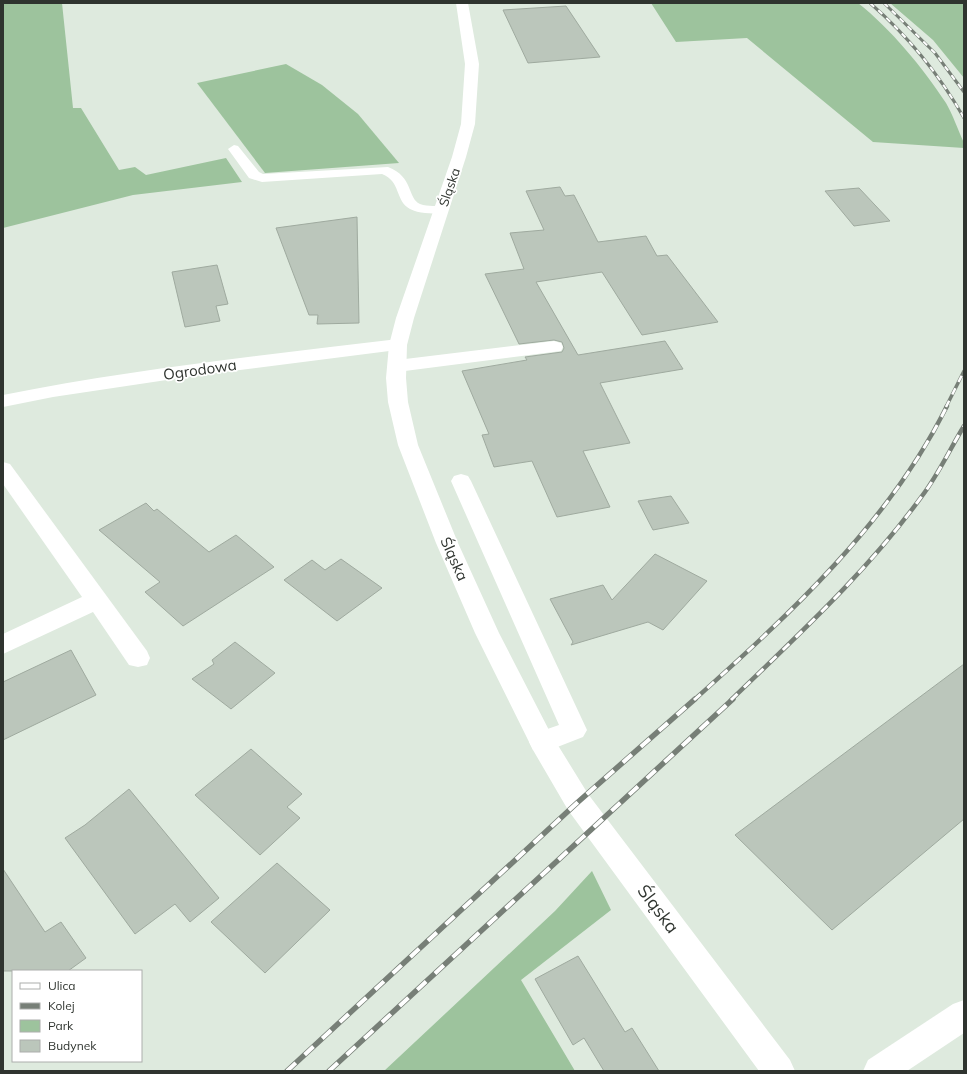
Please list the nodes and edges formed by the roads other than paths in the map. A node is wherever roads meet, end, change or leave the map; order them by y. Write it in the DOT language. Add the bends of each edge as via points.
graph roads {
  1 [pos="462,3"];
  2 [pos="234,149"];
  3 [pos="441,210"];
  4 [pos="398,344"];
  5 [pos="554,347"];
  6 [pos="397,366"];
  7 [pos="3,401"];
  8 [pos="3,469"];
  9 [pos="460,481"];
  10 [pos="97,600"];
  11 [pos="3,645"];
  12 [pos="138,658"];
  13 [pos="542,742"];
  14 [pos="964,1015"];
  15 [pos="779,1071"];
  16 [pos="879,1071"];
  1 -- 3 [label="street, Śląska" via="472,64 470,108 466,134"];
  2 -- 3 [label="lane" via="254,175 262,178 390,171 400,178 412,205"];
  3 -- 4 [label="street, Śląska" via="404,318"];
  4 -- 6 [label="street, Śląska"];
  4 -- 7 [label="street, Ogrodowa" via="200,369"];
  5 -- 6 [label="street"];
  6 -- 13 [label="street, Śląska" via="396,392 402,422 419,475 487,633"];
  8 -- 10 [label="street"];
  9 -- 13 [label="street" via="574,730"];
  10 -- 11 [label="street"];
  10 -- 12 [label="street"];
  13 -- 15 [label="street, Śląska" via="578,802"];
  14 -- 16 [label="street"];
}
